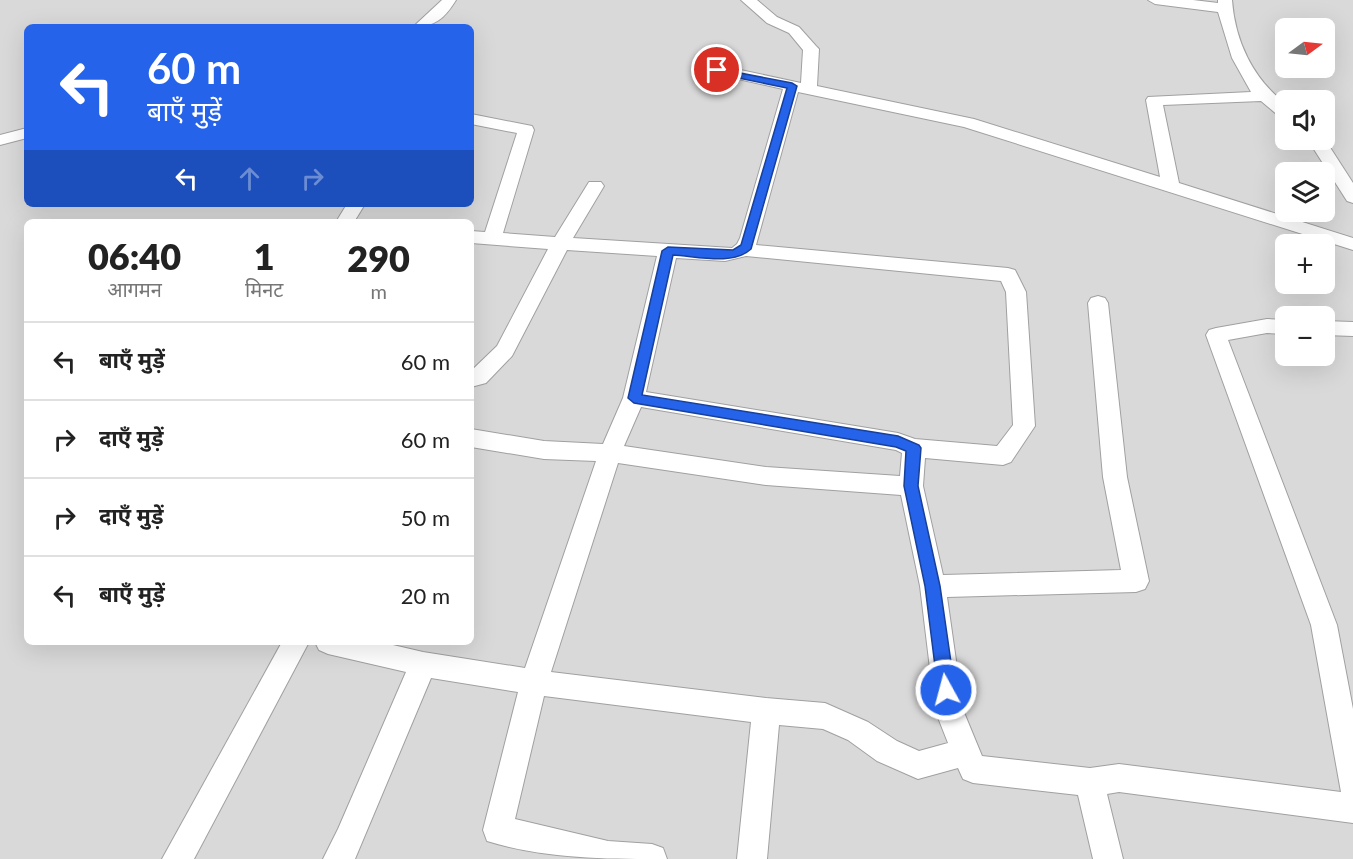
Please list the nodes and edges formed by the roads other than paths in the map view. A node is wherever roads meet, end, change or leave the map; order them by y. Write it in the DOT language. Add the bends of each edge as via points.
graph roads {
  1 [pos="449,0"];
  2 [pos="748,0"];
  3 [pos="1155,0"];
  4 [pos="1225,4"];
  5 [pos="425,24"];
  6 [pos="717,70"];
  7 [pos="801,88"];
  8 [pos="1265,96"];
  9 [pos="1275,104"];
  10 [pos="474,120"];
  11 [pos="24,134"];
  12 [pos="0,140"];
  13 [pos="1324,150"];
  14 [pos="1329,157"];
  15 [pos="1353,167"];
  16 [pos="1170,185"];
  17 [pos="595,186"];
  18 [pos="1353,197"];
  19 [pos="474,237"];
  20 [pos="492,239"];
  21 [pos="560,244"];
  22 [pos="1353,244"];
  23 [pos="744,250"];
  24 [pos="668,251"];
  25 [pos="1098,303"];
  26 [pos="1275,326"];
  27 [pos="1335,329"];
  28 [pos="1353,330"];
  29 [pos="474,378"];
  30 [pos="634,398"];
  31 [pos="474,438"];
  32 [pos="914,448"];
  33 [pos="610,453"];
  34 [pos="911,486"];
  35 [pos="933,586"];
  36 [pos="294,645"];
  37 [pos="341,645"];
  38 [pos="423,664"];
  39 [pos="534,682"];
  40 [pos="766,711"];
  41 [pos="965,752"];
  42 [pos="1090,782"];
  43 [pos="1353,786"];
  44 [pos="1353,808"];
  45 [pos="177,859"];
  46 [pos="338,859"];
  47 [pos="652,859"];
  48 [pos="752,859"];
  49 [pos="1108,859"];
  1 -- 5 [label="street"];
  2 -- 7 [label="street" via="772,20 794,30 811,49"];
  3 -- 4 [label="street"];
  4 -- 8 [label="street" via="1232,39 1251,78"];
  6 -- 7 [label="street"];
  7 -- 16 [label="street" via="968,123"];
  7 -- 23 [label="street"];
  8 -- 9 [label="street"];
  8 -- 16 [label="street" via="1155,100"];
  10 -- 20 [label="street" via="526,130"];
  11 -- 12 [label="street"];
  13 -- 14 [label="street"];
  14 -- 15 [label="street"];
  14 -- 18 [label="street"];
  16 -- 22 [label="street"];
  17 -- 21 [label="street"];
  19 -- 20 [label="street"];
  20 -- 21 [label="street"];
  21 -- 24 [label="street"];
  21 -- 29 [label="street" via="505,351"];
  23 -- 24 [label="street" via="725,255"];
  23 -- 32 [label="street" via="1008,275 1016,292 1024,426 1003,456"];
  24 -- 30 [label="street"];
  25 -- 35 [label="street" via="1114,477 1136,581"];
  26 -- 43 [label="street" via="1216,335 1324,625"];
  27 -- 28 [label="street"];
  30 -- 32 [label="street" via="898,442"];
  30 -- 33 [label="street"];
  31 -- 33 [label="street" via="544,450"];
  32 -- 34 [label="street"];
  33 -- 34 [label="street" via="766,476"];
  33 -- 39 [label="street"];
  34 -- 35 [label="street"];
  35 -- 41 [label="street" via="949,710"];
  36 -- 45 [label="street"];
  37 -- 38 [label="street"];
  38 -- 39 [label="street"];
  38 -- 46 [label="street"];
  39 -- 40 [label="street"];
  39 -- 47 [label="street" via="498,830 608,856"];
  40 -- 41 [label="street" via="825,716 918,765"];
  40 -- 48 [label="street"];
  41 -- 42 [label="street" via="973,769"];
  42 -- 44 [label="street" via="1119,778"];
  42 -- 49 [label="street"];
}
